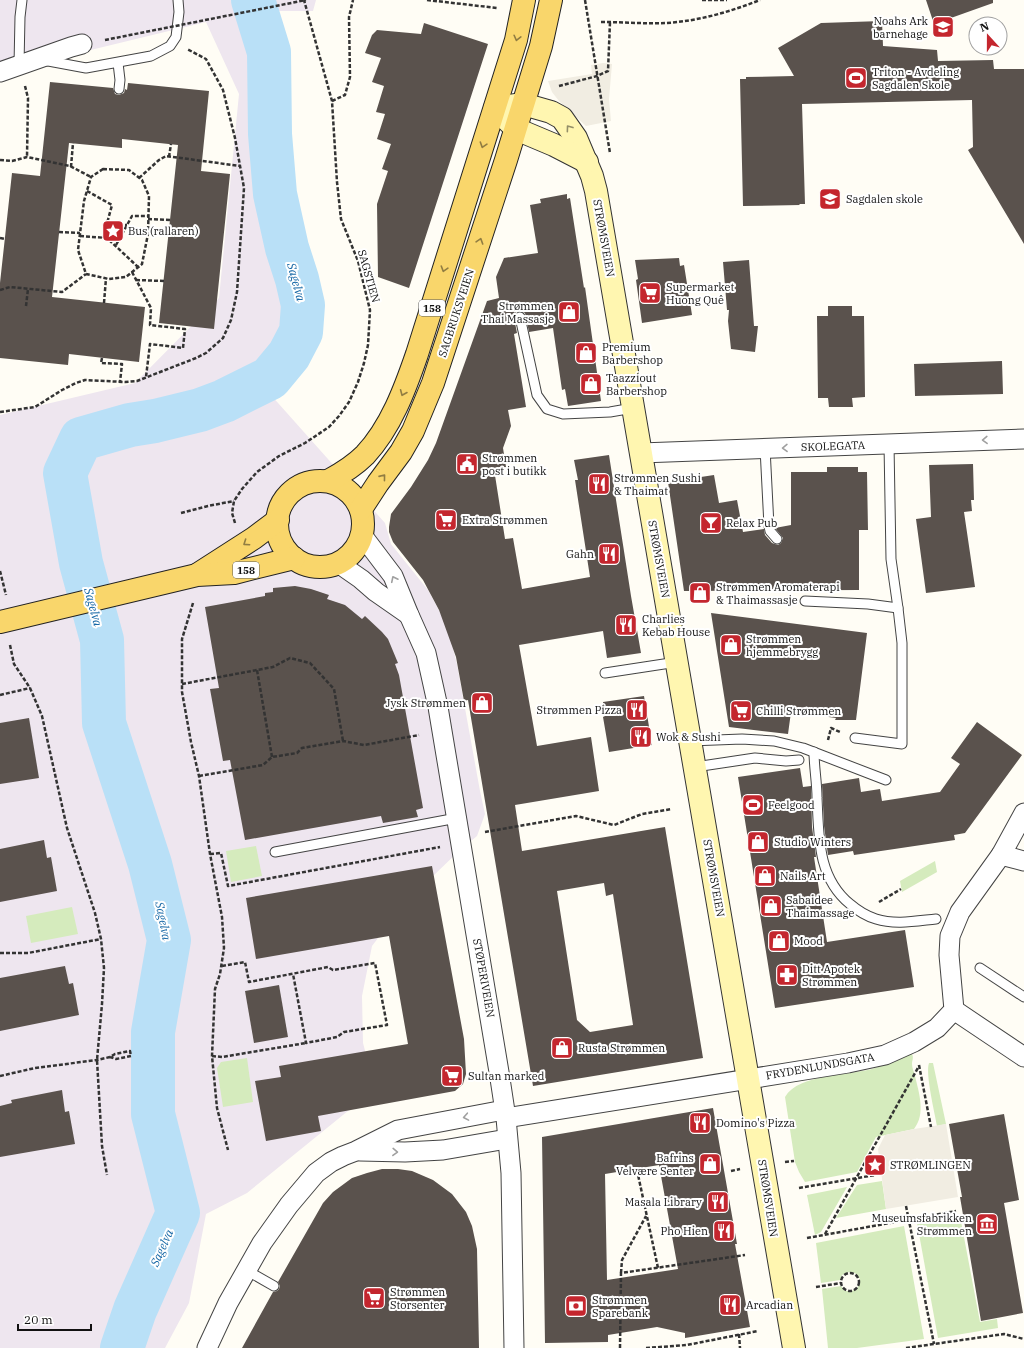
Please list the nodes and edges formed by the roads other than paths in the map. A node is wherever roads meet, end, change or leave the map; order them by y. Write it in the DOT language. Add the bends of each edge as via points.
graph roads {
  1 [pos="22,0"];
  2 [pos="178,0"];
  3 [pos="524,0"];
  4 [pos="551,0"];
  5 [pos="82,44"];
  6 [pos="38,59"];
  7 [pos="118,63"];
  8 [pos="19,65"];
  9 [pos="0,72"];
  10 [pos="119,89"];
  11 [pos="524,104"];
  12 [pos="495,108"];
  13 [pos="516,129"];
  14 [pos="587,162"];
  15 [pos="520,317"];
  16 [pos="633,408"];
  17 [pos="1024,439"];
  18 [pos="889,444"];
  19 [pos="765,448"];
  20 [pos="641,453"];
  21 [pos="328,481"];
  22 [pos="361,509"];
  23 [pos="278,520"];
  24 [pos="362,535"];
  25 [pos="777,539"];
  26 [pos="294,558"];
  27 [pos="338,563"];
  28 [pos="197,575"];
  29 [pos="805,601"];
  30 [pos="898,608"];
  31 [pos="409,615"];
  32 [pos="0,622"];
  33 [pos="677,662"];
  34 [pos="605,673"];
  35 [pos="855,738"];
  36 [pos="690,741"];
  37 [pos="814,752"];
  38 [pos="799,760"];
  39 [pos="695,767"];
  40 [pos="886,780"];
  41 [pos="1024,813"];
  42 [pos="457,818"];
  43 [pos="275,852"];
  44 [pos="1001,855"];
  45 [pos="1024,861"];
  46 [pos="936,919"];
  47 [pos="980,968"];
  48 [pos="1024,997"];
  49 [pos="954,1010"];
  50 [pos="1024,1055"];
  51 [pos="748,1079"];
  52 [pos="505,1114"];
  53 [pos="507,1139"];
  54 [pos="356,1151"];
  55 [pos="246,1270"];
  56 [pos="274,1286"];
  57 [pos="207,1348"];
  58 [pos="514,1348"];
  59 [pos="794,1348"];
  1 -- 8 [label="lane"];
  2 -- 7 [label="lane" via="176,37 170,46 151,56"];
  3 -- 12 [label="main road, 158, one-way" via="516,40"];
  4 -- 11 [label="main road, 158" via="542,46"];
  5 -- 6 [label="street"];
  6 -- 7 [label="lane" via="86,68"];
  6 -- 8 [label="street"];
  7 -- 10 [label="lane"];
  8 -- 9 [label="street"];
  11 -- 12 [label="main road, STRØMSVEIEN"];
  11 -- 13 [label="main road, SAGBRUKSVEIEN / 158"];
  14 -- 11 [label="main road, STRØMSVEIEN, one-way" via="576,138 562,118"];
  12 -- 13 [label="main road"];
  12 -- 21 [label="main road, 158, one-way" via="417,354 398,405 365,455"];
  13 -- 14 [label="main road"];
  22 -- 13 [label="main road, SAGBRUKSVEIEN / 158, one-way" via="410,437 433,383"];
  14 -- 16 [label="main road, STRØMSVEIEN" via="599,210"];
  15 -- 16 [label="lane" via="537,395 547,409 563,414 610,412"];
  16 -- 20 [label="main road, STRØMSVEIEN"];
  17 -- 18 [label="street, SKOLEGATA, one-way"];
  18 -- 19 [label="street, SKOLEGATA, one-way"];
  18 -- 30 [label="lane" via="891,560"];
  19 -- 20 [label="street, SKOLEGATA"];
  19 -- 25 [label="lane" via="769,526"];
  20 -- 33 [label="main road, STRØMSVEIEN"];
  21 -- 22 [label="main road, 158" via="348,490"];
  21 -- 23 [label="main road, 158" via="310,482 294,490 283,503"];
  22 -- 24 [label="main road, 158"];
  23 -- 26 [label="main road, 158" via="281,541"];
  23 -- 28 [label="main road, 158, one-way"];
  24 -- 27 [label="main road, 158" via="356,548"];
  31 -- 24 [label="street, STØPERIVEIEN, one-way" via="393,576"];
  26 -- 27 [label="main road, 158" via="316,567"];
  26 -- 28 [label="main road, 158" via="234,573"];
  27 -- 31 [label="street"];
  28 -- 32 [label="main road, 158"];
  29 -- 30 [label="lane"];
  30 -- 35 [label="lane" via="902,643 902,744"];
  31 -- 42 [label="street, STØPERIVEIEN" via="426,653"];
  33 -- 34 [label="lane"];
  33 -- 36 [label="main road, STRØMSVEIEN"];
  36 -- 37 [label="lane" via="774,741"];
  36 -- 39 [label="main road, STRØMSVEIEN"];
  37 -- 40 [label="lane"];
  37 -- 46 [label="lane" via="822,858 826,874 834,888 844,900 876,920 907,922"];
  38 -- 39 [label="lane" via="755,758"];
  39 -- 51 [label="main road, STRØMSVEIEN"];
  41 -- 44 [label="street"];
  42 -- 43 [label="lane"];
  42 -- 52 [label="street, STØPERIVEIEN"];
  44 -- 45 [label="street"];
  44 -- 49 [label="street" via="960,912 950,936 949,955"];
  47 -- 48 [label="lane"];
  49 -- 50 [label="street"];
  49 -- 51 [label="street, FRYDENLUNDSGATA" via="937,1028 914,1042 885,1054"];
  51 -- 52 [label="street, FRYDENLUNDSGATA"];
  51 -- 59 [label="main road, STRØMSVEIEN"];
  52 -- 53 [label="street, STØPERIVEIEN"];
  52 -- 54 [label="street, FRYDENLUNDSGATA, one-way" via="398,1130"];
  54 -- 53 [label="street, one-way" via="443,1150"];
  53 -- 58 [label="street, STØPERIVEIEN"];
  54 -- 55 [label="street, FRYDENLUNDSGATA" via="331,1162 304,1186 275,1223"];
  55 -- 56 [label="lane"];
  55 -- 57 [label="street, FRYDENLUNDSGATA"];
}
